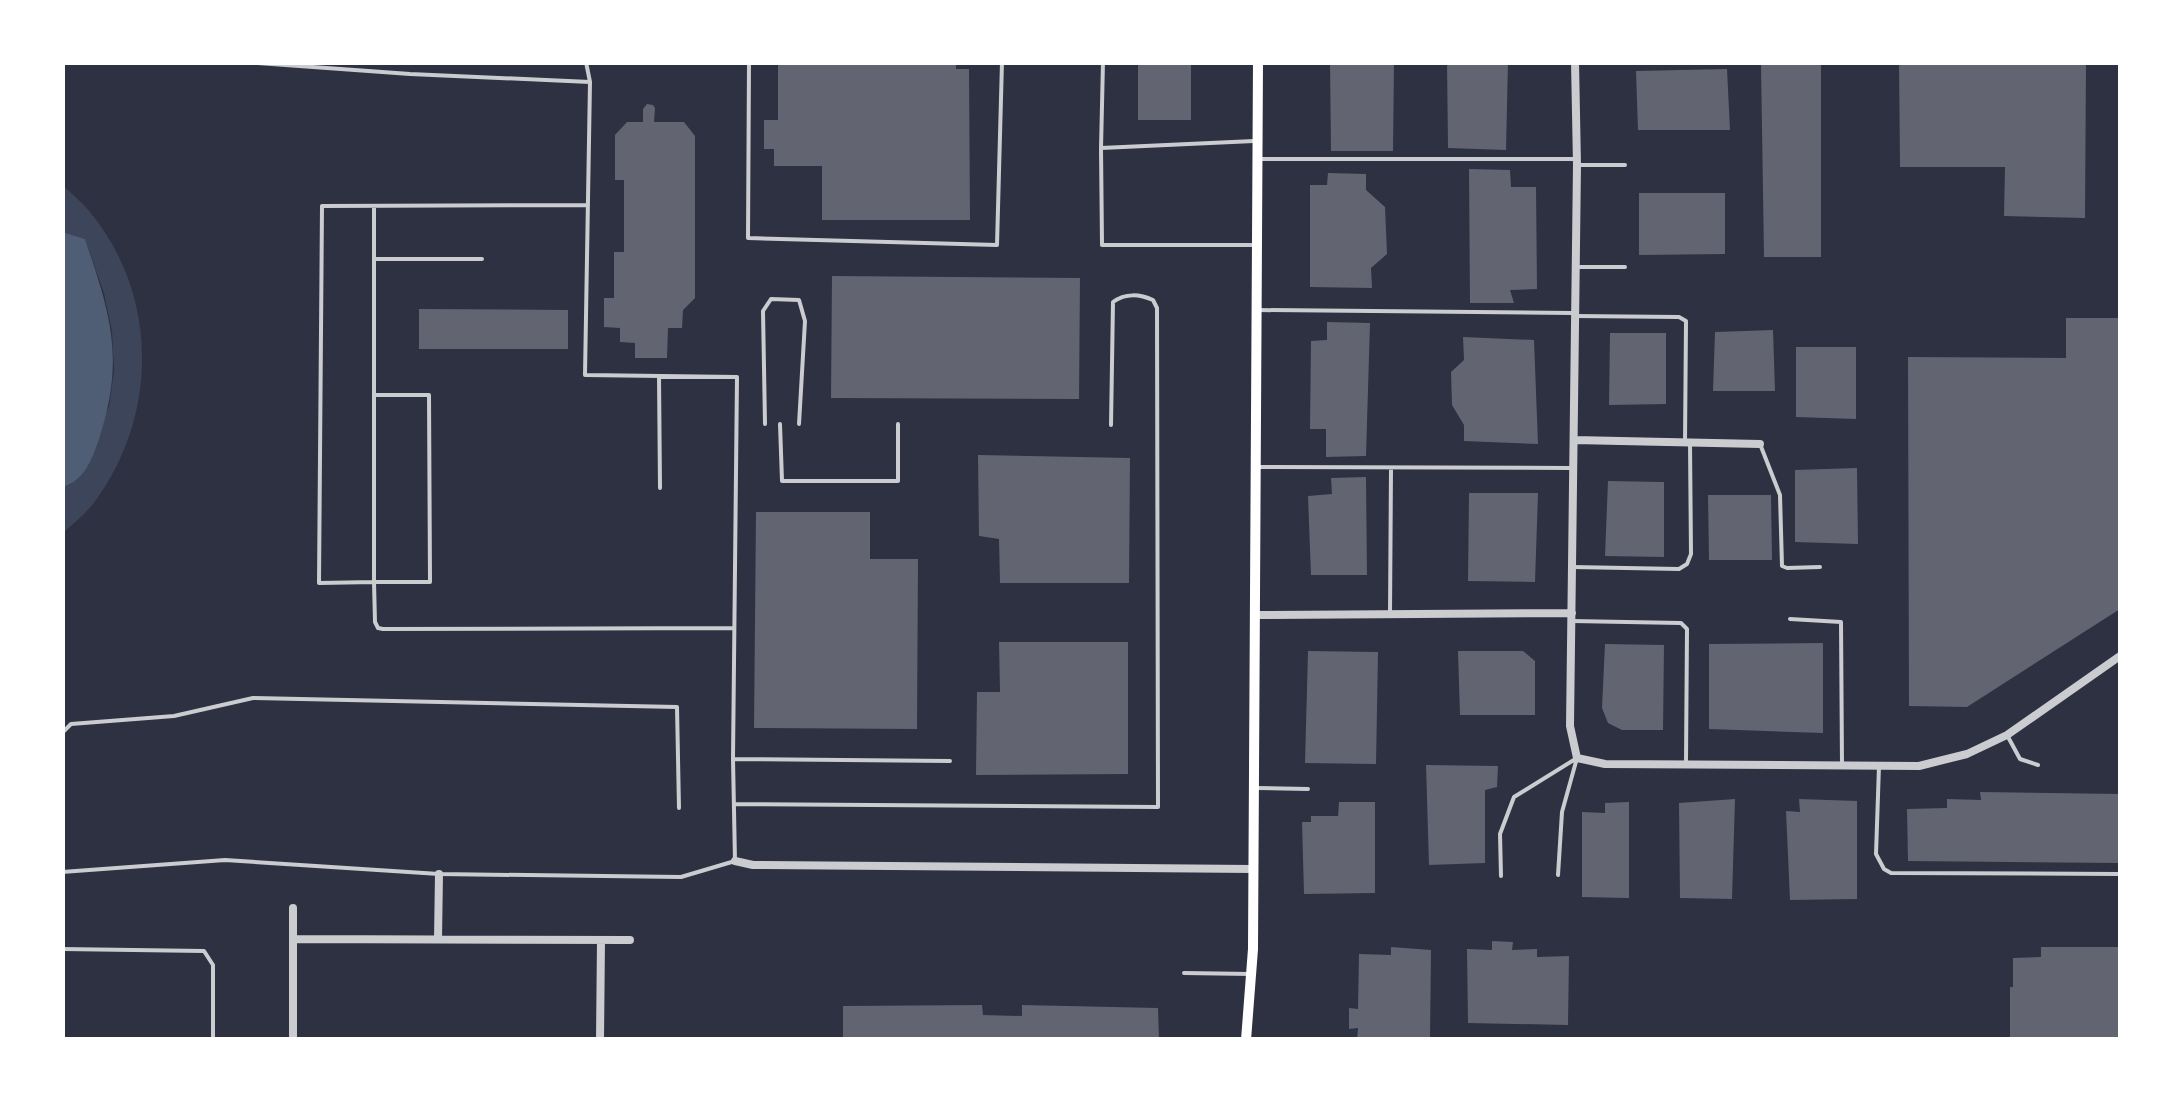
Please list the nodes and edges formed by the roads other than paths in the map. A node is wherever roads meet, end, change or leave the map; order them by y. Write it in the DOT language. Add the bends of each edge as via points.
graph roads {
  1 [pos="243,62"];
  2 [pos="749,62"];
  3 [pos="1002,62"];
  4 [pos="1103,62"];
  5 [pos="1258,62"];
  6 [pos="1576,62"];
  7 [pos="586,63"];
  8 [pos="686,63"];
  9 [pos="590,82"];
  10 [pos="1259,141"];
  11 [pos="1102,148"];
  12 [pos="1258,159"];
  13 [pos="1576,162"];
  14 [pos="1625,165"];
  15 [pos="588,205"];
  16 [pos="374,206"];
  17 [pos="1258,245"];
  18 [pos="374,259"];
  19 [pos="482,259"];
  20 [pos="1576,267"];
  21 [pos="1625,267"];
  22 [pos="1257,310"];
  23 [pos="1575,315"];
  24 [pos="660,376"];
  25 [pos="374,395"];
  26 [pos="765,424"];
  27 [pos="780,424"];
  28 [pos="800,424"];
  29 [pos="898,424"];
  30 [pos="1110,425"];
  31 [pos="1574,440"];
  32 [pos="1688,443"];
  33 [pos="1760,444"];
  34 [pos="1257,467"];
  35 [pos="1391,468"];
  36 [pos="1573,468"];
  37 [pos="660,488"];
  38 [pos="1572,567"];
  39 [pos="1820,567"];
  40 [pos="374,582"];
  41 [pos="1256,614"];
  42 [pos="1390,614"];
  43 [pos="1572,617"];
  44 [pos="1790,620"];
  45 [pos="736,628"];
  46 [pos="2120,656"];
  47 [pos="62,733"];
  48 [pos="2006,735"];
  49 [pos="1577,758"];
  50 [pos="733,760"];
  51 [pos="950,762"];
  52 [pos="1842,765"];
  53 [pos="2038,765"];
  54 [pos="1686,766"];
  55 [pos="1878,766"];
  56 [pos="1254,788"];
  57 [pos="1308,789"];
  58 [pos="734,804"];
  59 [pos="679,808"];
  60 [pos="735,860"];
  61 [pos="1254,869"];
  62 [pos="62,872"];
  63 [pos="438,874"];
  64 [pos="2120,874"];
  65 [pos="1558,875"];
  66 [pos="1501,876"];
  67 [pos="292,908"];
  68 [pos="293,938"];
  69 [pos="438,939"];
  70 [pos="601,940"];
  71 [pos="630,940"];
  72 [pos="62,949"];
  73 [pos="1184,973"];
  74 [pos="1251,974"];
  75 [pos="213,1040"];
  76 [pos="293,1040"];
  77 [pos="600,1040"];
  78 [pos="1246,1040"];
  1 -- 9 [label="lane"];
  2 -- 3 [label="lane" via="748,238 998,246"];
  4 -- 11 [label="lane"];
  5 -- 10 [label="main road"];
  6 -- 13 [label="street"];
  7 -- 8 [label="lane"];
  7 -- 9 [label="lane"];
  9 -- 15 [label="lane"];
  10 -- 11 [label="lane"];
  10 -- 12 [label="main road"];
  11 -- 17 [label="lane" via="1102,245"];
  12 -- 13 [label="lane"];
  12 -- 17 [label="main road"];
  13 -- 14 [label="lane"];
  13 -- 20 [label="street"];
  15 -- 16 [label="lane"];
  15 -- 24 [label="lane" via="585,375"];
  16 -- 18 [label="lane"];
  16 -- 40 [label="lane" via="322,206 318,546 319,583"];
  17 -- 22 [label="main road"];
  18 -- 19 [label="lane"];
  18 -- 25 [label="lane"];
  20 -- 21 [label="lane"];
  20 -- 23 [label="street"];
  22 -- 23 [label="lane"];
  22 -- 34 [label="main road"];
  23 -- 31 [label="street"];
  23 -- 32 [label="lane" via="1686,321"];
  24 -- 37 [label="lane"];
  24 -- 45 [label="lane" via="737,377"];
  25 -- 40 [label="lane"];
  25 -- 40 [label="lane" via="429,395 430,582"];
  26 -- 28 [label="lane" via="763,311 772,299 799,300 805,321"];
  27 -- 29 [label="lane" via="782,481 898,481"];
  30 -- 58 [label="lane" via="1114,302 1146,297 1158,308 1158,807"];
  31 -- 32 [label="street"];
  31 -- 36 [label="street"];
  32 -- 33 [label="street"];
  32 -- 38 [label="lane" via="1687,564"];
  33 -- 39 [label="lane" via="1780,496 1782,566"];
  34 -- 35 [label="lane"];
  34 -- 41 [label="main road"];
  35 -- 36 [label="lane"];
  35 -- 42 [label="lane"];
  36 -- 38 [label="street"];
  38 -- 43 [label="street"];
  40 -- 45 [label="lane" via="375,622 383,629"];
  41 -- 42 [label="street"];
  41 -- 56 [label="main road"];
  42 -- 43 [label="street"];
  43 -- 49 [label="street" via="1570,726"];
  43 -- 54 [label="lane" via="1680,623 1687,629"];
  44 -- 52 [label="lane" via="1841,622"];
  45 -- 50 [label="lane"];
  46 -- 48 [label="street"];
  47 -- 59 [label="lane" via="71,724 174,716 252,698 677,707"];
  48 -- 53 [label="lane" via="2020,758"];
  48 -- 55 [label="street" via="1918,766"];
  49 -- 54 [label="street"];
  49 -- 65 [label="lane" via="1562,812"];
  49 -- 66 [label="lane" via="1514,797 1500,834"];
  50 -- 51 [label="lane"];
  50 -- 58 [label="lane"];
  52 -- 54 [label="street"];
  52 -- 55 [label="street"];
  55 -- 64 [label="lane" via="1876,854 1891,873"];
  56 -- 57 [label="lane"];
  56 -- 61 [label="main road"];
  58 -- 60 [label="lane"];
  60 -- 61 [label="street"];
  60 -- 63 [label="lane" via="681,877"];
  61 -- 74 [label="main road"];
  62 -- 63 [label="lane" via="225,860"];
  63 -- 69 [label="street"];
  67 -- 68 [label="street"];
  68 -- 69 [label="street"];
  68 -- 76 [label="street"];
  69 -- 70 [label="street"];
  70 -- 71 [label="street"];
  70 -- 77 [label="street"];
  72 -- 75 [label="lane" via="204,951 213,965"];
  73 -- 74 [label="lane"];
  74 -- 78 [label="main road"];
}
